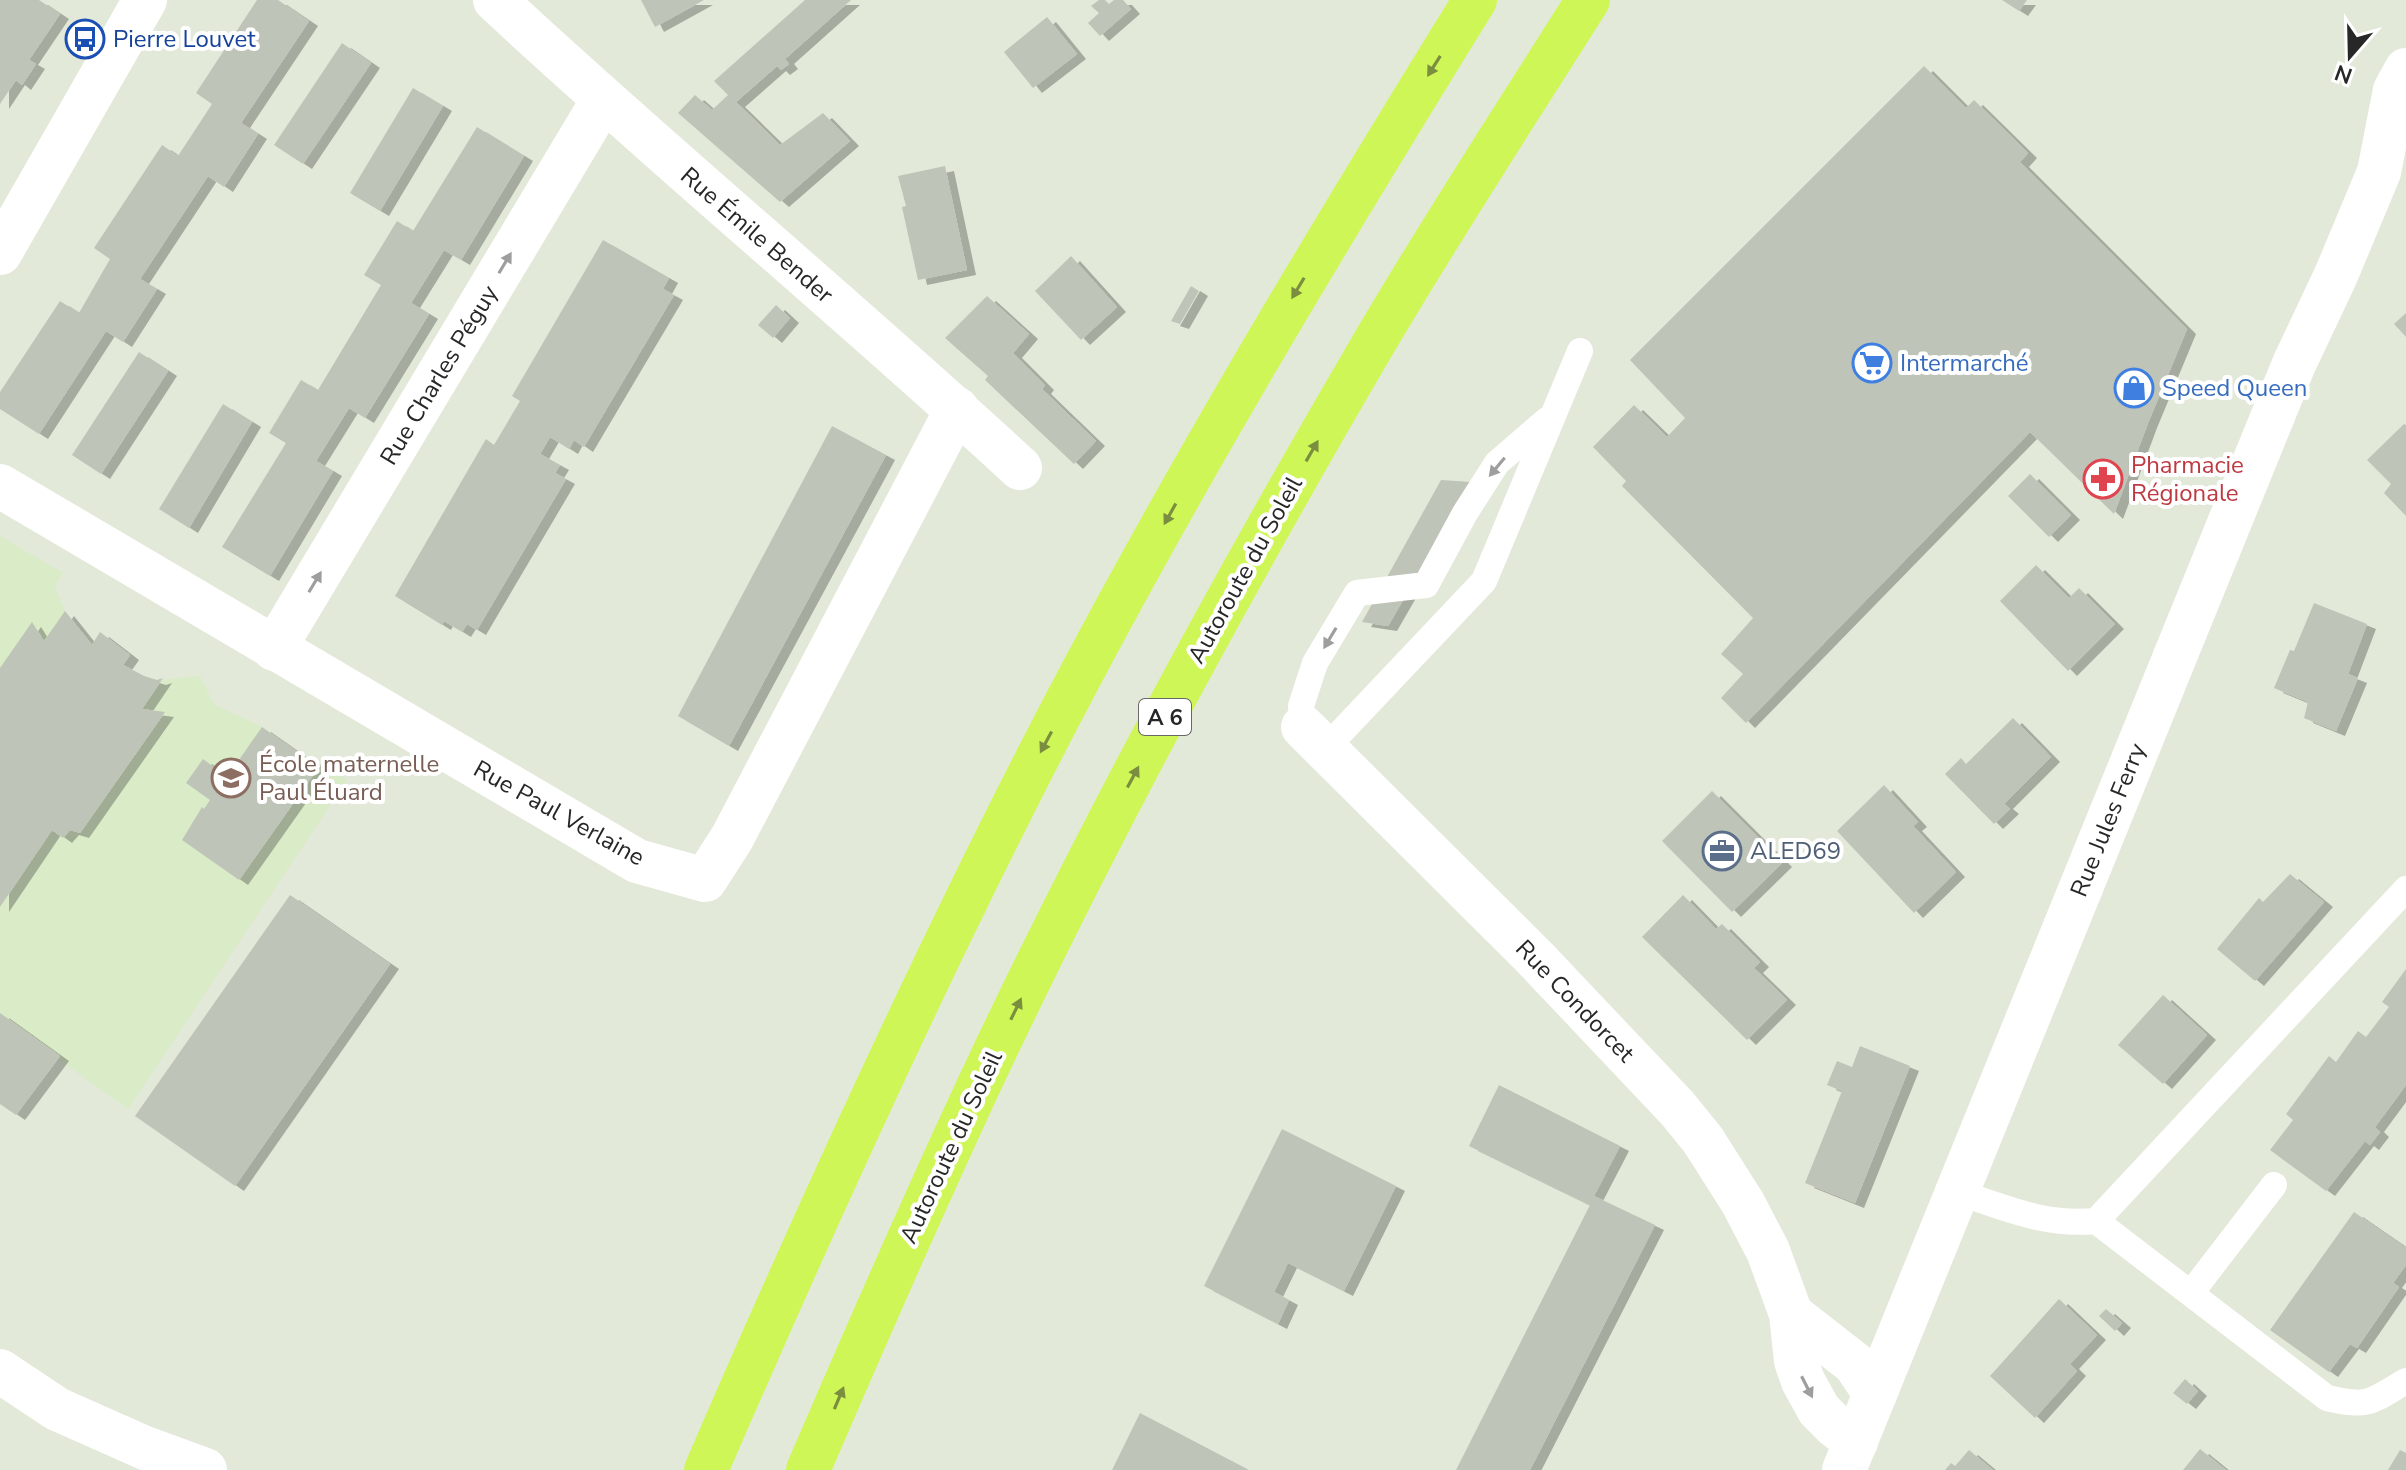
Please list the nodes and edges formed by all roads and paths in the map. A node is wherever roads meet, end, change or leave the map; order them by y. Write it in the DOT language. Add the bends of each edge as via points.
graph roads {
  1 [pos="145,0"];
  2 [pos="495,0"];
  3 [pos="1475,0"];
  4 [pos="1588,0"];
  5 [pos="2406,70"];
  6 [pos="603,100"];
  7 [pos="2406,135"];
  8 [pos="2379,172"];
  9 [pos="0,253"];
  10 [pos="1580,351"];
  11 [pos="957,409"];
  12 [pos="1554,414"];
  13 [pos="1020,468"];
  14 [pos="0,486"];
  15 [pos="274,649"];
  16 [pos="1314,738"];
  17 [pos="2406,889"];
  18 [pos="2274,1185"];
  19 [pos="1957,1192"];
  20 [pos="2096,1221"];
  21 [pos="2191,1293"];
  22 [pos="1791,1314"];
  23 [pos="0,1371"];
  24 [pos="2406,1381"];
  25 [pos="1875,1394"];
  26 [pos="1850,1456"];
  27 [pos="205,1470"];
  28 [pos="706,1470"];
  29 [pos="808,1470"];
  1 -- 9 [label="street"];
  2 -- 6 [label="street, Rue Émile Bender"];
  3 -- 28 [label="highway, one-way" via="1291,300 1042,750 892,1054"];
  29 -- 4 [label="highway, Autoroute du Soleil / A 6, one-way" via="979,1086 1199,652 1372,345"];
  5 -- 8 [label="street, Rue Jules Ferry" via="2395,90"];
  6 -- 11 [label="street, Rue Émile Bender"];
  15 -- 6 [label="street, Rue Charles Péguy, one-way"];
  7 -- 8 [label="street, Rue Jules Ferry"];
  8 -- 19 [label="street, Rue Jules Ferry" via="2294,364"];
  10 -- 12 [label="lane"];
  11 -- 13 [label="street, Rue Émile Bender"];
  11 -- 15 [label="street, Rue Paul Verlaine" via="705,880 637,861"];
  12 -- 16 [label="lane" via="1484,581"];
  12 -- 16 [label="lane, one-way" via="1497,463 1426,585 1357,593 1315,663 1301,706"];
  14 -- 15 [label="street, Rue Paul Verlaine"];
  16 -- 22 [label="street, Rue Condorcet" via="1677,1108 1743,1203"];
  17 -- 20 [label="lane"];
  18 -- 21 [label="lane"];
  19 -- 20 [label="lane" via="2037,1219"];
  19 -- 25 [label="street, Rue Jules Ferry"];
  20 -- 21 [label="lane"];
  21 -- 24 [label="lane" via="2327,1398 2369,1403"];
  22 -- 25 [label="street" via="1855,1364"];
  22 -- 26 [label="street, Rue Condorcet, one-way" via="1803,1381"];
  23 -- 27 [label="street" via="57,1409"];
  25 -- 26 [label="street, Rue Jules Ferry"];
}
